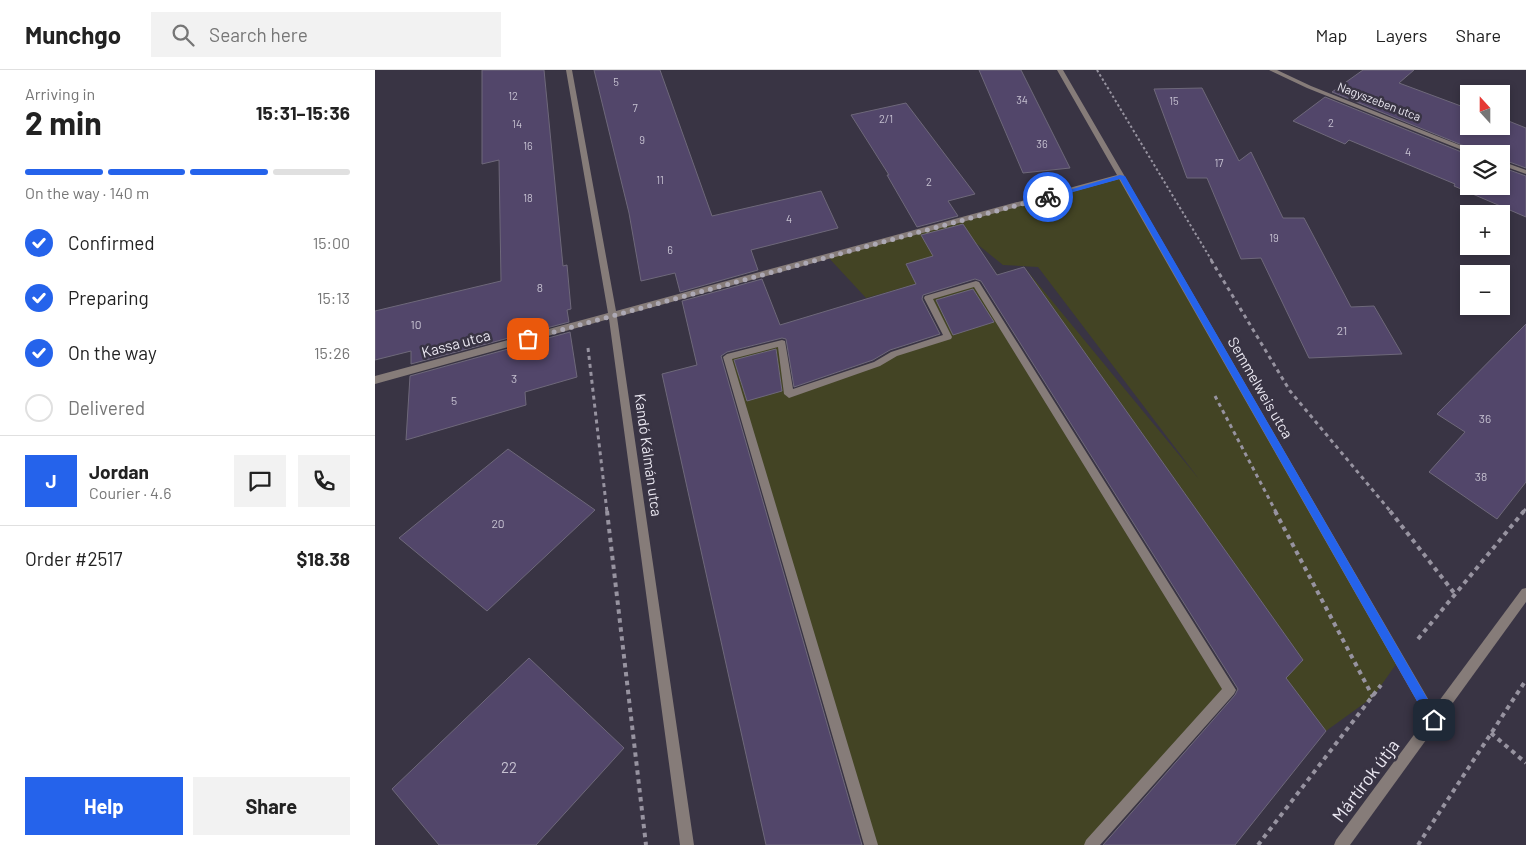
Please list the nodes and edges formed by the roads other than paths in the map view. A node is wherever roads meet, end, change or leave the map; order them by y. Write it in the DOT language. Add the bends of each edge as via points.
graph roads {
  1 [pos="569,70"];
  2 [pos="1060,70"];
  3 [pos="1272,70"];
  4 [pos="1460,147"];
  5 [pos="1510,166"];
  6 [pos="1526,172"];
  7 [pos="1122,176"];
  8 [pos="613,316"];
  9 [pos="375,380"];
  10 [pos="1526,593"];
  11 [pos="1434,720"];
  12 [pos="687,845"];
  13 [pos="871,845"];
  14 [pos="1091,845"];
  15 [pos="1341,845"];
  1 -- 8 [label="street, Kandó Kálmán utca"];
  2 -- 7 [label="street, Semmelweis utca"];
  3 -- 4 [label="street, Nagyszeben utca"];
  5 -- 6 [label="street"];
  7 -- 8 [label="street, Kassa utca"];
  7 -- 11 [label="street, Semmelweis utca"];
  8 -- 9 [label="street, Kassa utca"];
  8 -- 12 [label="street, Kandó Kálmán utca"];
  10 -- 11 [label="street, Mártírok útja"];
  11 -- 15 [label="street, Mártírok útja"];
  13 -- 14 [label="street" via="727,357 782,343 789,394 948,337 928,298 976,284 1230,690"];
}
